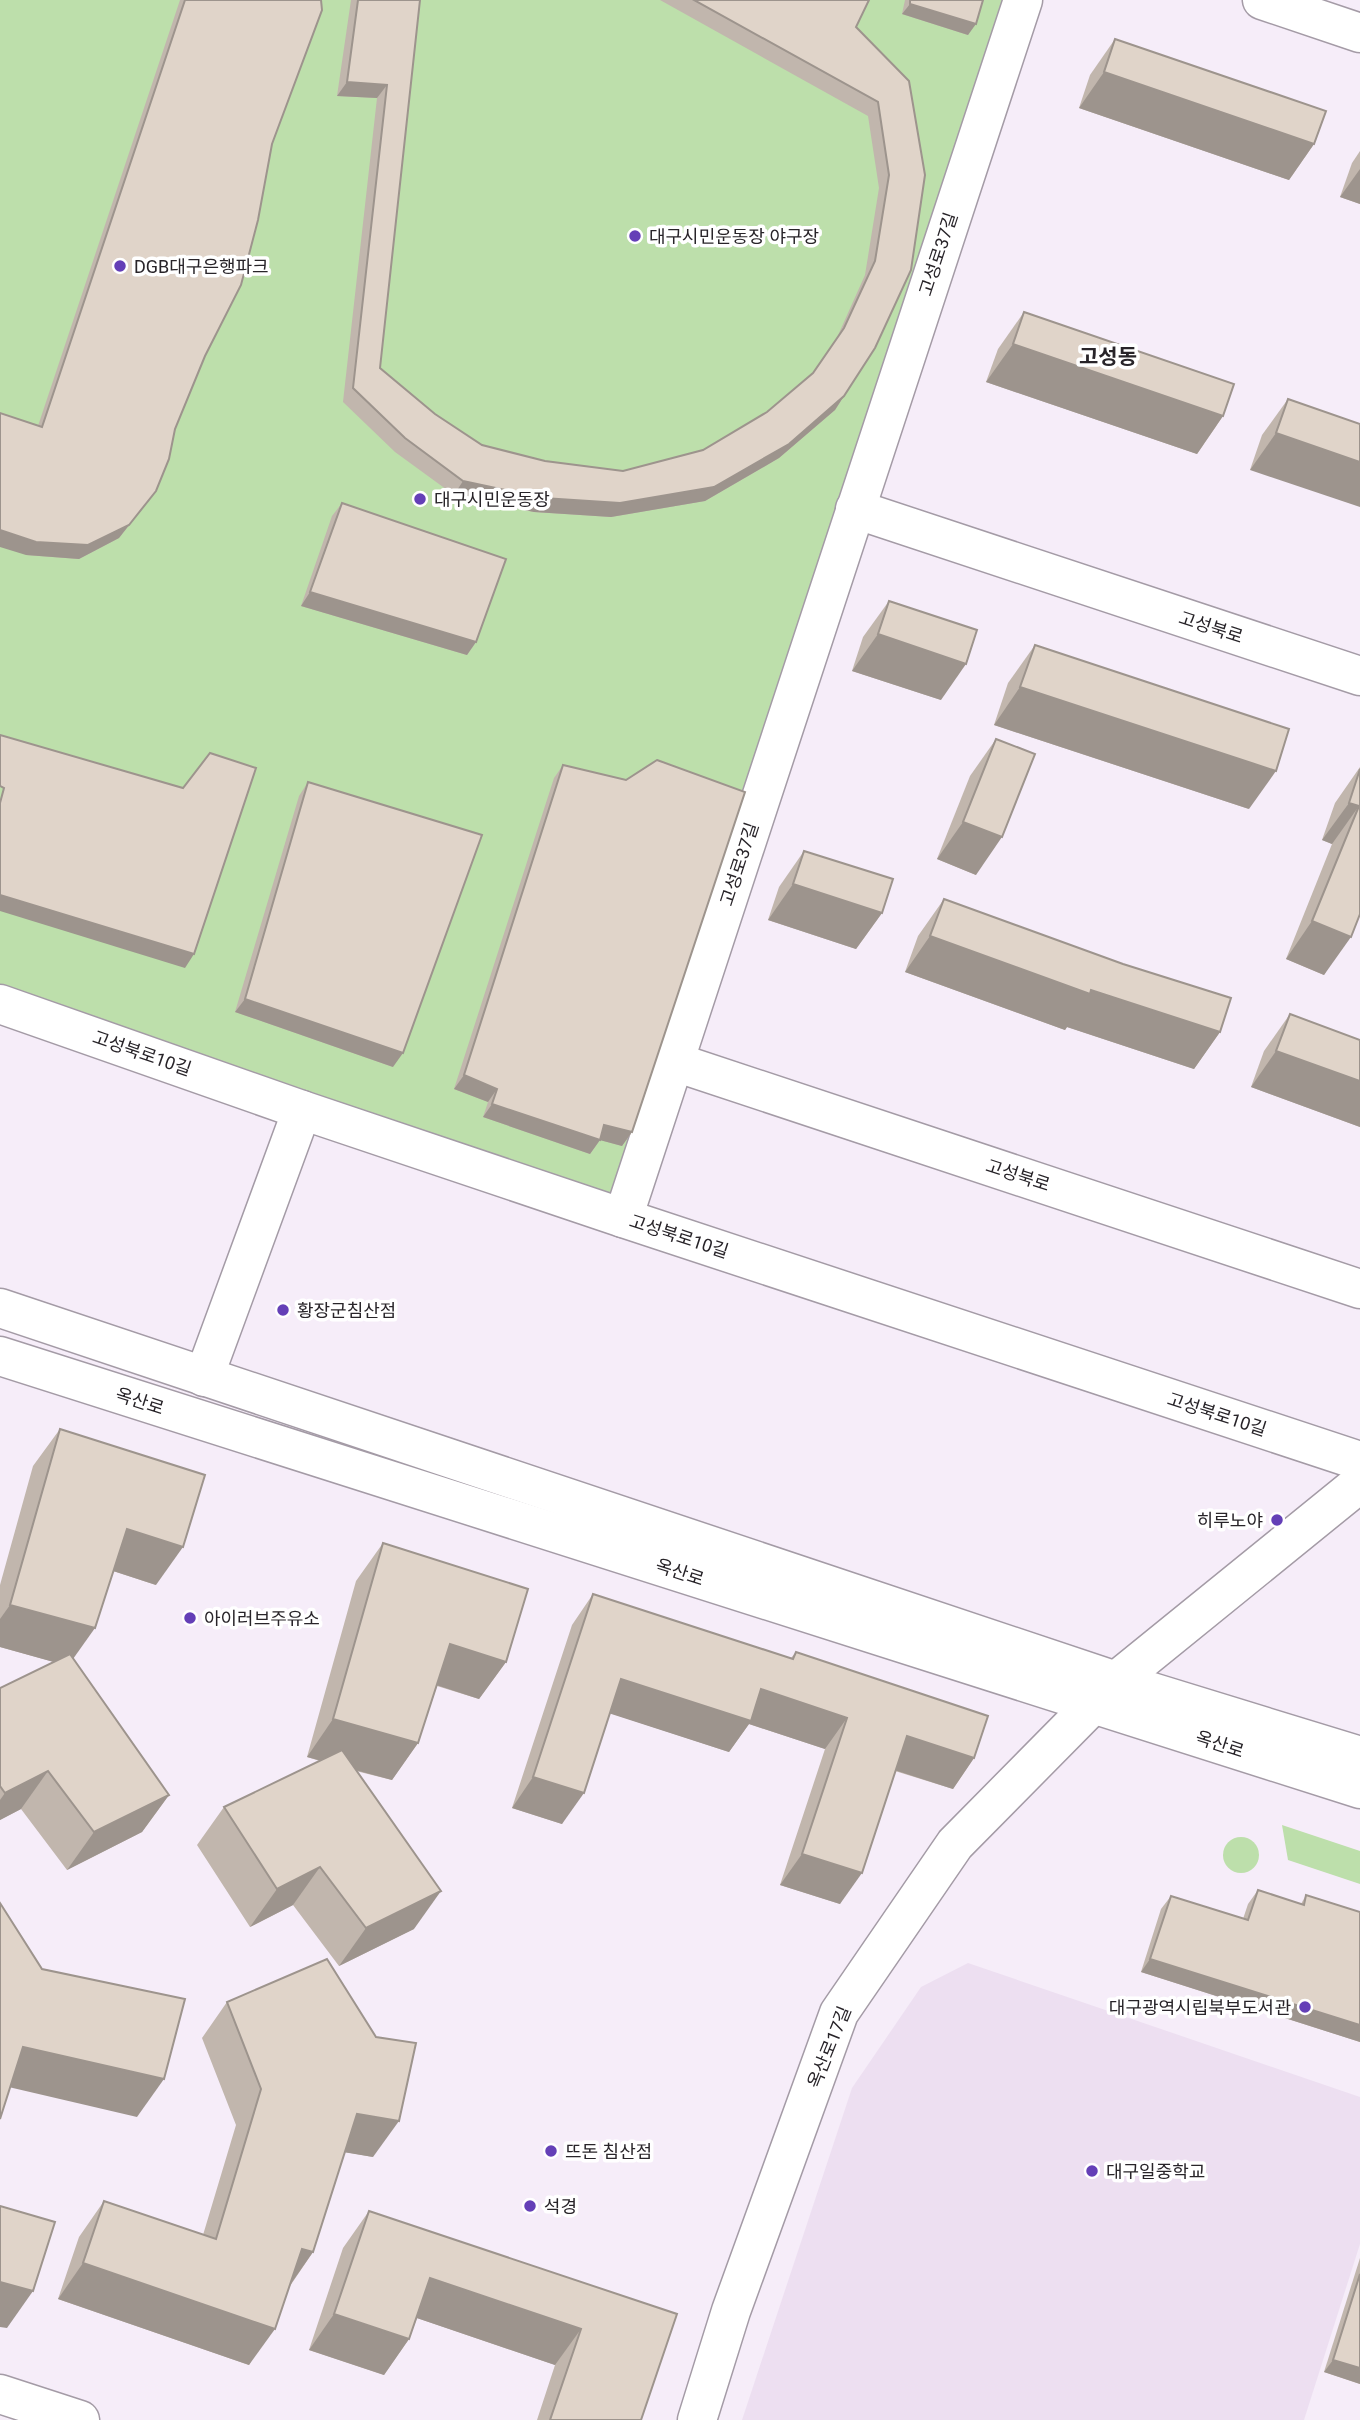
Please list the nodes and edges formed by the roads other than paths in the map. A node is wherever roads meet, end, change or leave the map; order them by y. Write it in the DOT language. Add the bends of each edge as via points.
graph roads {
  1 [pos="1023,0"];
  2 [pos="1262,0"];
  3 [pos="1360,33"];
  4 [pos="855,509"];
  5 [pos="1360,676"];
  6 [pos="0,1004"];
  7 [pos="675,1062"];
  8 [pos="302,1110"];
  9 [pos="623,1218"];
  10 [pos="1360,1289"];
  11 [pos="0,1308"];
  12 [pos="0,1356"];
  13 [pos="204,1377"];
  14 [pos="1360,1461"];
  15 [pos="1360,1483"];
  16 [pos="1105,1692"];
  17 [pos="1360,1756"];
  18 [pos="1360,1789"];
  19 [pos="0,2394"];
  20 [pos="80,2420"];
  21 [pos="697,2420"];
  1 -- 4 [label="street, 고성로37길"];
  2 -- 3 [label="street"];
  4 -- 5 [label="street, 고성북로"];
  4 -- 7 [label="street, 고성로37길"];
  6 -- 8 [label="street, 고성북로10길"];
  7 -- 9 [label="street, 고성로37길"];
  7 -- 10 [label="street, 고성북로"];
  8 -- 9 [label="street, 고성북로10길"];
  8 -- 13 [label="street"];
  9 -- 14 [label="street, 고성북로10길"];
  11 -- 13 [label="street, 옥산로"];
  12 -- 16 [label="street, 옥산로"];
  13 -- 16 [label="street, 옥산로"];
  15 -- 16 [label="street"];
  16 -- 17 [label="street, 옥산로"];
  16 -- 18 [label="street, 옥산로"];
  16 -- 21 [label="street, 옥산로17길" via="955,1844 839,2013"];
  19 -- 20 [label="street"];
}
